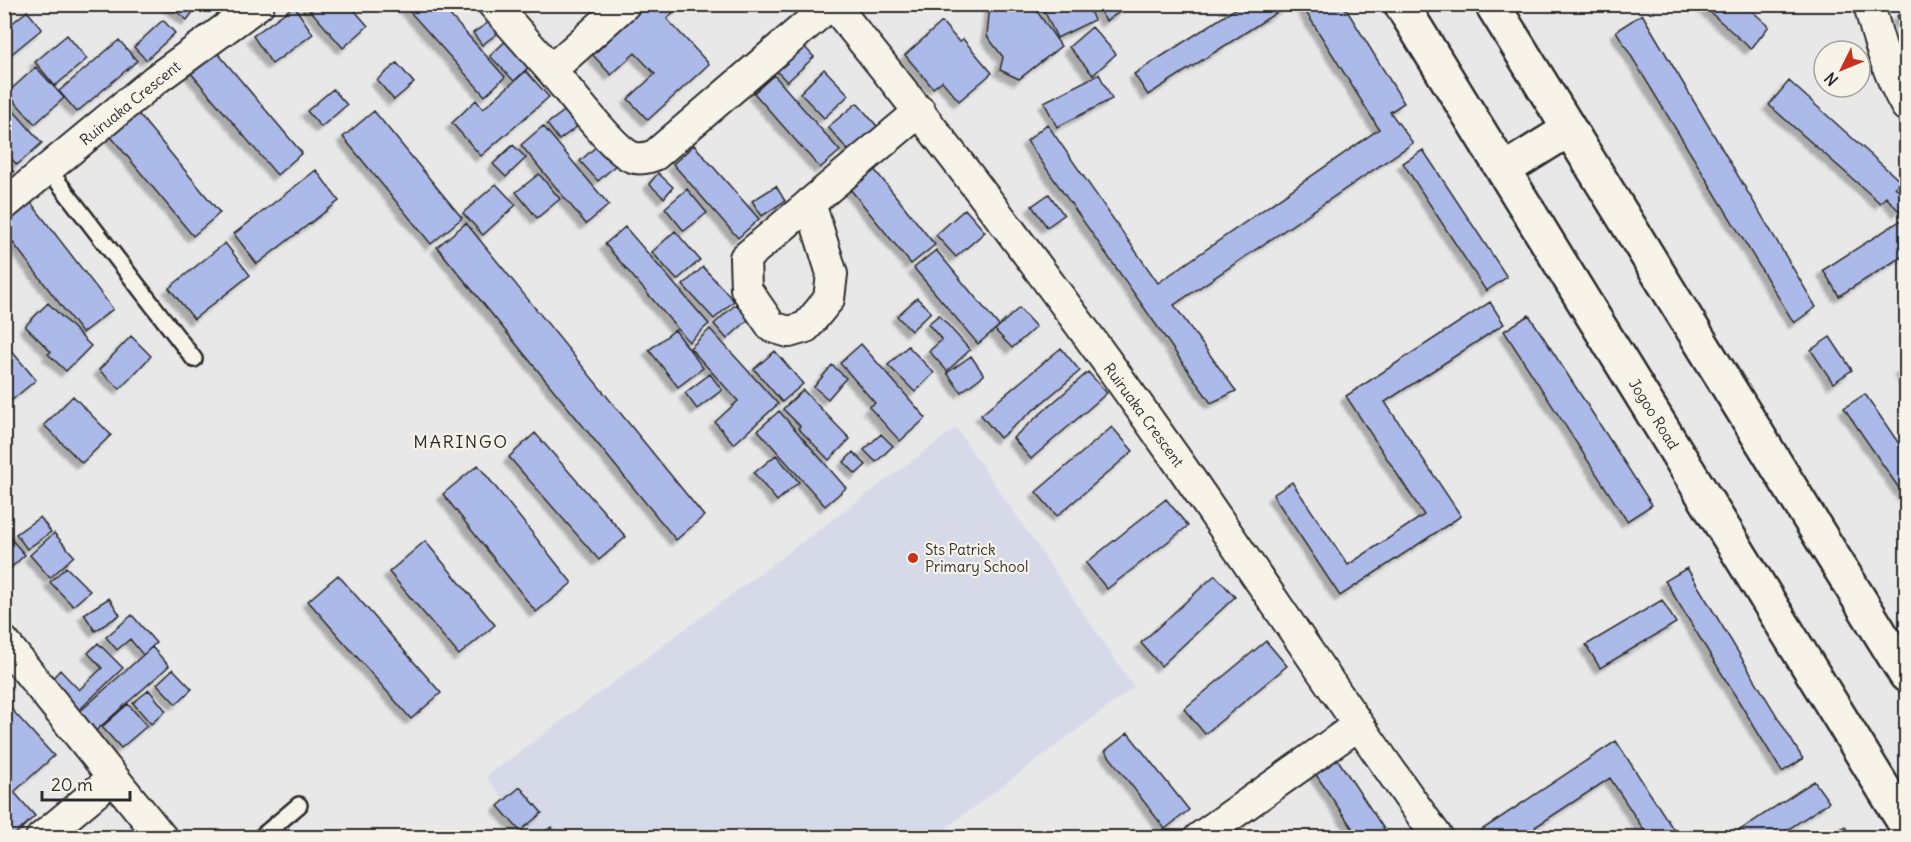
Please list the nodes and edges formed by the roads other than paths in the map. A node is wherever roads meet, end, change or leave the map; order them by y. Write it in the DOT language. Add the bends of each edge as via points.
graph roads {
  1 [pos="259,4"];
  2 [pos="493,4"];
  3 [pos="625,4"];
  4 [pos="832,4"];
  5 [pos="1401,4"];
  6 [pos="1492,4"];
  7 [pos="1869,4"];
  8 [pos="551,70"];
  9 [pos="1906,106"];
  10 [pos="920,111"];
  11 [pos="1568,130"];
  12 [pos="48,169"];
  13 [pos="1504,170"];
  14 [pos="810,203"];
  15 [pos="4,205"];
  16 [pos="194,359"];
  17 [pos="4,642"];
  18 [pos="1906,675"];
  19 [pos="1358,726"];
  20 [pos="113,778"];
  21 [pos="299,805"];
  22 [pos="1906,825"];
  23 [pos="41,837"];
  24 [pos="162,837"];
  25 [pos="260,837"];
  26 [pos="1199,837"];
  27 [pos="1438,837"];
  1 -- 12 [label="street, Ruiruaka Crescent" via="155,80"];
  2 -- 8 [label="street"];
  3 -- 8 [label="street"];
  4 -- 8 [label="street" via="655,155 645,159 631,157 613,144"];
  4 -- 10 [label="street, Ruiruaka Crescent"];
  5 -- 13 [label="main road, Jogoo Road"];
  6 -- 11 [label="main road"];
  7 -- 9 [label="street" via="1893,84"];
  10 -- 14 [label="street"];
  10 -- 19 [label="street, Ruiruaka Crescent" via="1178,462"];
  11 -- 13 [label="main road"];
  11 -- 18 [label="main road"];
  12 -- 15 [label="street, Ruiruaka Crescent"];
  12 -- 16 [label="lane"];
  13 -- 22 [label="main road, Jogoo Road"];
  17 -- 20 [label="street"];
  19 -- 26 [label="street"];
  19 -- 27 [label="street, Ruiruaka Crescent"];
  20 -- 23 [label="street"];
  20 -- 24 [label="street"];
  21 -- 25 [label="lane"];
}
